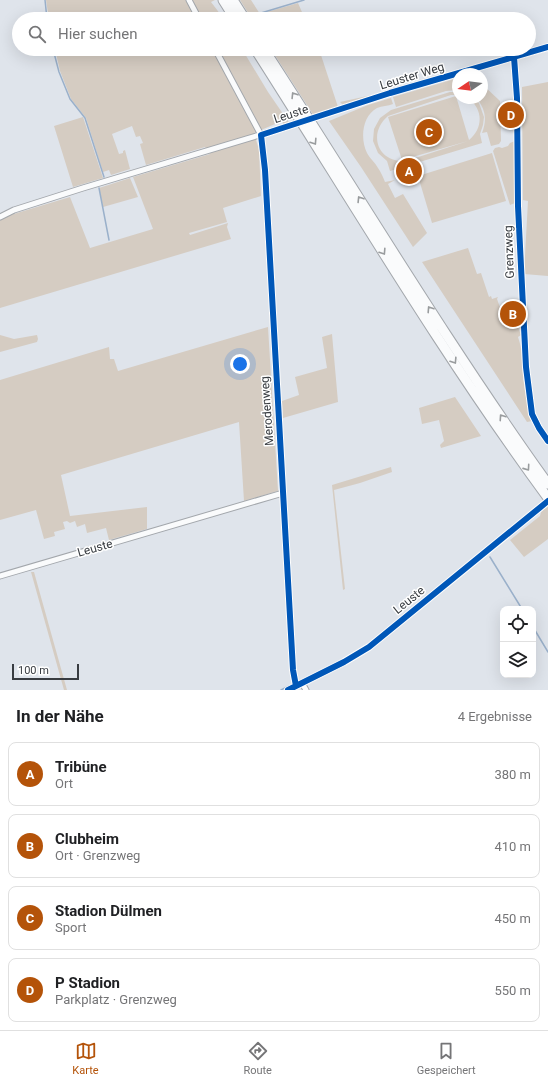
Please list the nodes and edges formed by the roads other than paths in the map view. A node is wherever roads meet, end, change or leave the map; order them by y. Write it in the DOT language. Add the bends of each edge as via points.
graph roads {
  1 [pos="189,0"];
  2 [pos="225,0"];
  3 [pos="195,12"];
  4 [pos="231,12"];
  5 [pos="238,12"];
  6 [pos="548,47"];
  7 [pos="536,51"];
  8 [pos="219,56"];
  9 [pos="259,56"];
  10 [pos="268,56"];
  11 [pos="517,56"];
  12 [pos="514,57"];
  13 [pos="328,113"];
  14 [pos="261,135"];
  15 [pos="0,217"];
  16 [pos="548,441"];
  17 [pos="548,484"];
  18 [pos="283,494"];
  19 [pos="548,498"];
  20 [pos="548,502"];
  21 [pos="0,576"];
  22 [pos="302,683"];
  23 [pos="296,686"];
  24 [pos="288,690"];
  25 [pos="306,690"];
  1 -- 3 [label="street"];
  2 -- 4 [label="highway"];
  2 -- 5 [label="highway"];
  6 -- 7 [label="street, Leuster Weg"];
  8 -- 14 [label="street, Merodenweg"];
  9 -- 19 [label="highway, one-way" via="438,336"];
  17 -- 10 [label="highway, one-way" via="428,306"];
  11 -- 12 [label="street, Leuster Weg"];
  12 -- 13 [label="street, Leuster Weg"];
  12 -- 16 [label="street, Grenzweg" via="526,367 532,414"];
  13 -- 14 [label="street, Leuste, bridge"];
  14 -- 15 [label="street, Leuste" via="83,188"];
  14 -- 18 [label="street, Merodenweg"];
  18 -- 21 [label="street, Leuste"];
  18 -- 23 [label="street, Merodenweg"];
  20 -- 22 [label="street, Leuste" via="369,647"];
  22 -- 23 [label="street, Leuste"];
  22 -- 25 [label="street"];
  23 -- 24 [label="street, Leuste"];
}
